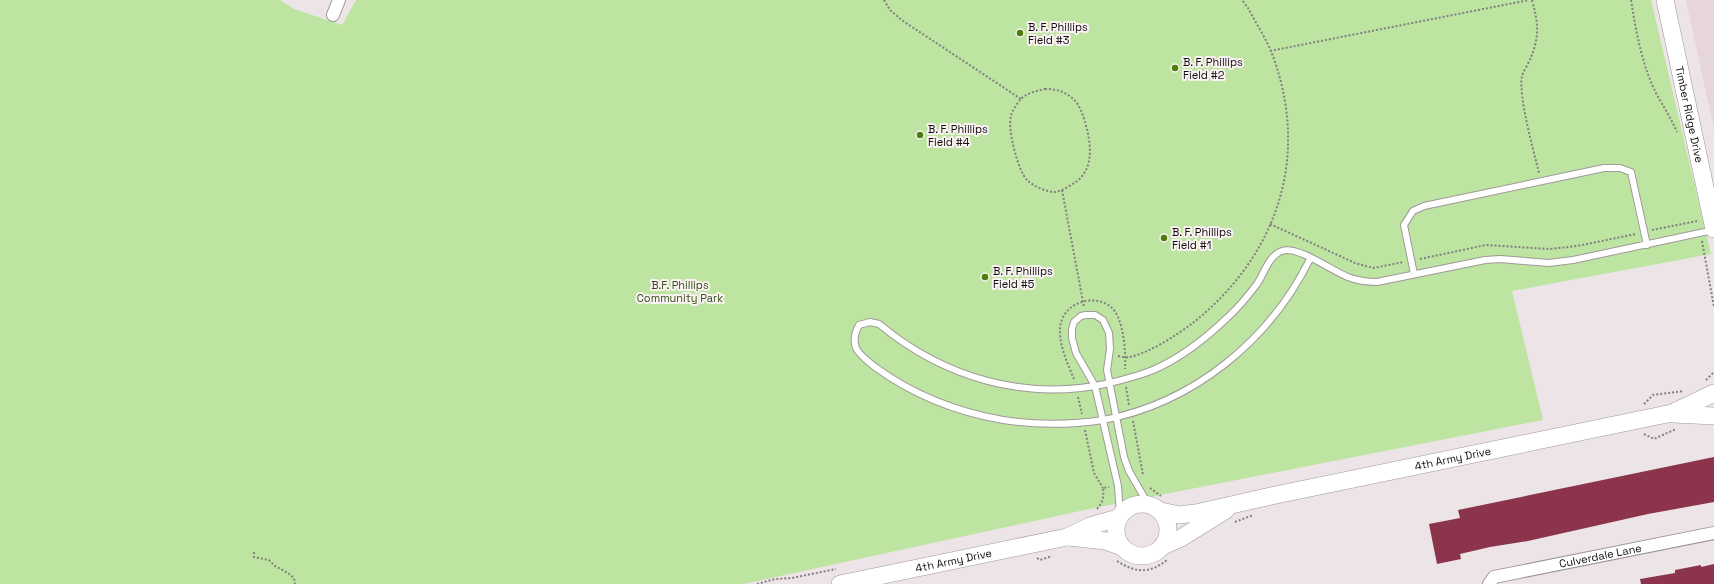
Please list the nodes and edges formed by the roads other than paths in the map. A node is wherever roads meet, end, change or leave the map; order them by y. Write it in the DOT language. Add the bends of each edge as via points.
graph roads {
  1 [pos="339,0"];
  2 [pos="1665,0"];
  3 [pos="333,16"];
  4 [pos="1710,231"];
  5 [pos="1647,245"];
  6 [pos="1310,259"];
  7 [pos="1414,274"];
  8 [pos="1109,383"];
  9 [pos="1095,386"];
  10 [pos="1709,388"];
  11 [pos="1672,413"];
  12 [pos="1116,416"];
  13 [pos="1714,416"];
  14 [pos="1103,420"];
  15 [pos="1234,505"];
  16 [pos="1155,508"];
  17 [pos="1119,517"];
  18 [pos="1714,533"];
  19 [pos="1067,537"];
  20 [pos="1167,552"];
  21 [pos="1118,553"];
  22 [pos="840,584"];
  23 [pos="1489,584"];
  1 -- 3 [label="street"];
  2 -- 4 [label="street, Timber Ridge Drive"];
  4 -- 5 [label="lane"];
  5 -- 7 [label="lane" via="1549,263 1485,260"];
  5 -- 7 [label="lane" via="1631,172 1620,168 1604,168 1424,206 1413,211 1404,225"];
  6 -- 7 [label="lane" via="1359,281 1377,282"];
  6 -- 8 [label="lane" via="1289,250 1276,253 1248,296 1206,337 1154,370"];
  6 -- 12 [label="lane" via="1280,308 1234,357 1178,394 1142,409"];
  8 -- 9 [label="lane"];
  8 -- 9 [label="lane" via="1107,367 1110,338 1106,324 1095,315 1081,316 1074,322 1071,334 1076,353"];
  8 -- 12 [label="lane"];
  9 -- 14 [label="lane"];
  9 -- 14 [label="lane" via="1043,390 977,379 935,362 873,322 859,325 854,337 863,358 880,370 918,392 958,409 1003,420 1026,422 1065,423"];
  10 -- 11 [label="street, 4th Army Drive"];
  11 -- 13 [label="street, 4th Army Drive"];
  11 -- 15 [label="street, 4th Army Drive"];
  12 -- 14 [label="lane"];
  12 -- 16 [label="lane" via="1129,471"];
  14 -- 17 [label="lane" via="1118,486"];
  15 -- 16 [label="street, 4th Army Drive" via="1179,515"];
  15 -- 20 [label="street, 4th Army Drive" via="1181,538"];
  16 -- 17 [label="street, 4th Army Drive" via="1140,503 1132,505"];
  16 -- 20 [label="street" via="1168,524"];
  17 -- 19 [label="street, 4th Army Drive" via="1090,526"];
  17 -- 21 [label="street" via="1116,528"];
  18 -- 23 [label="street, Culverdale Lane" via="1494,577"];
  19 -- 21 [label="street, 4th Army Drive" via="1106,541"];
  19 -- 22 [label="street, 4th Army Drive"];
  20 -- 21 [label="street, 4th Army Drive" via="1143,556 1128,552"];
}
